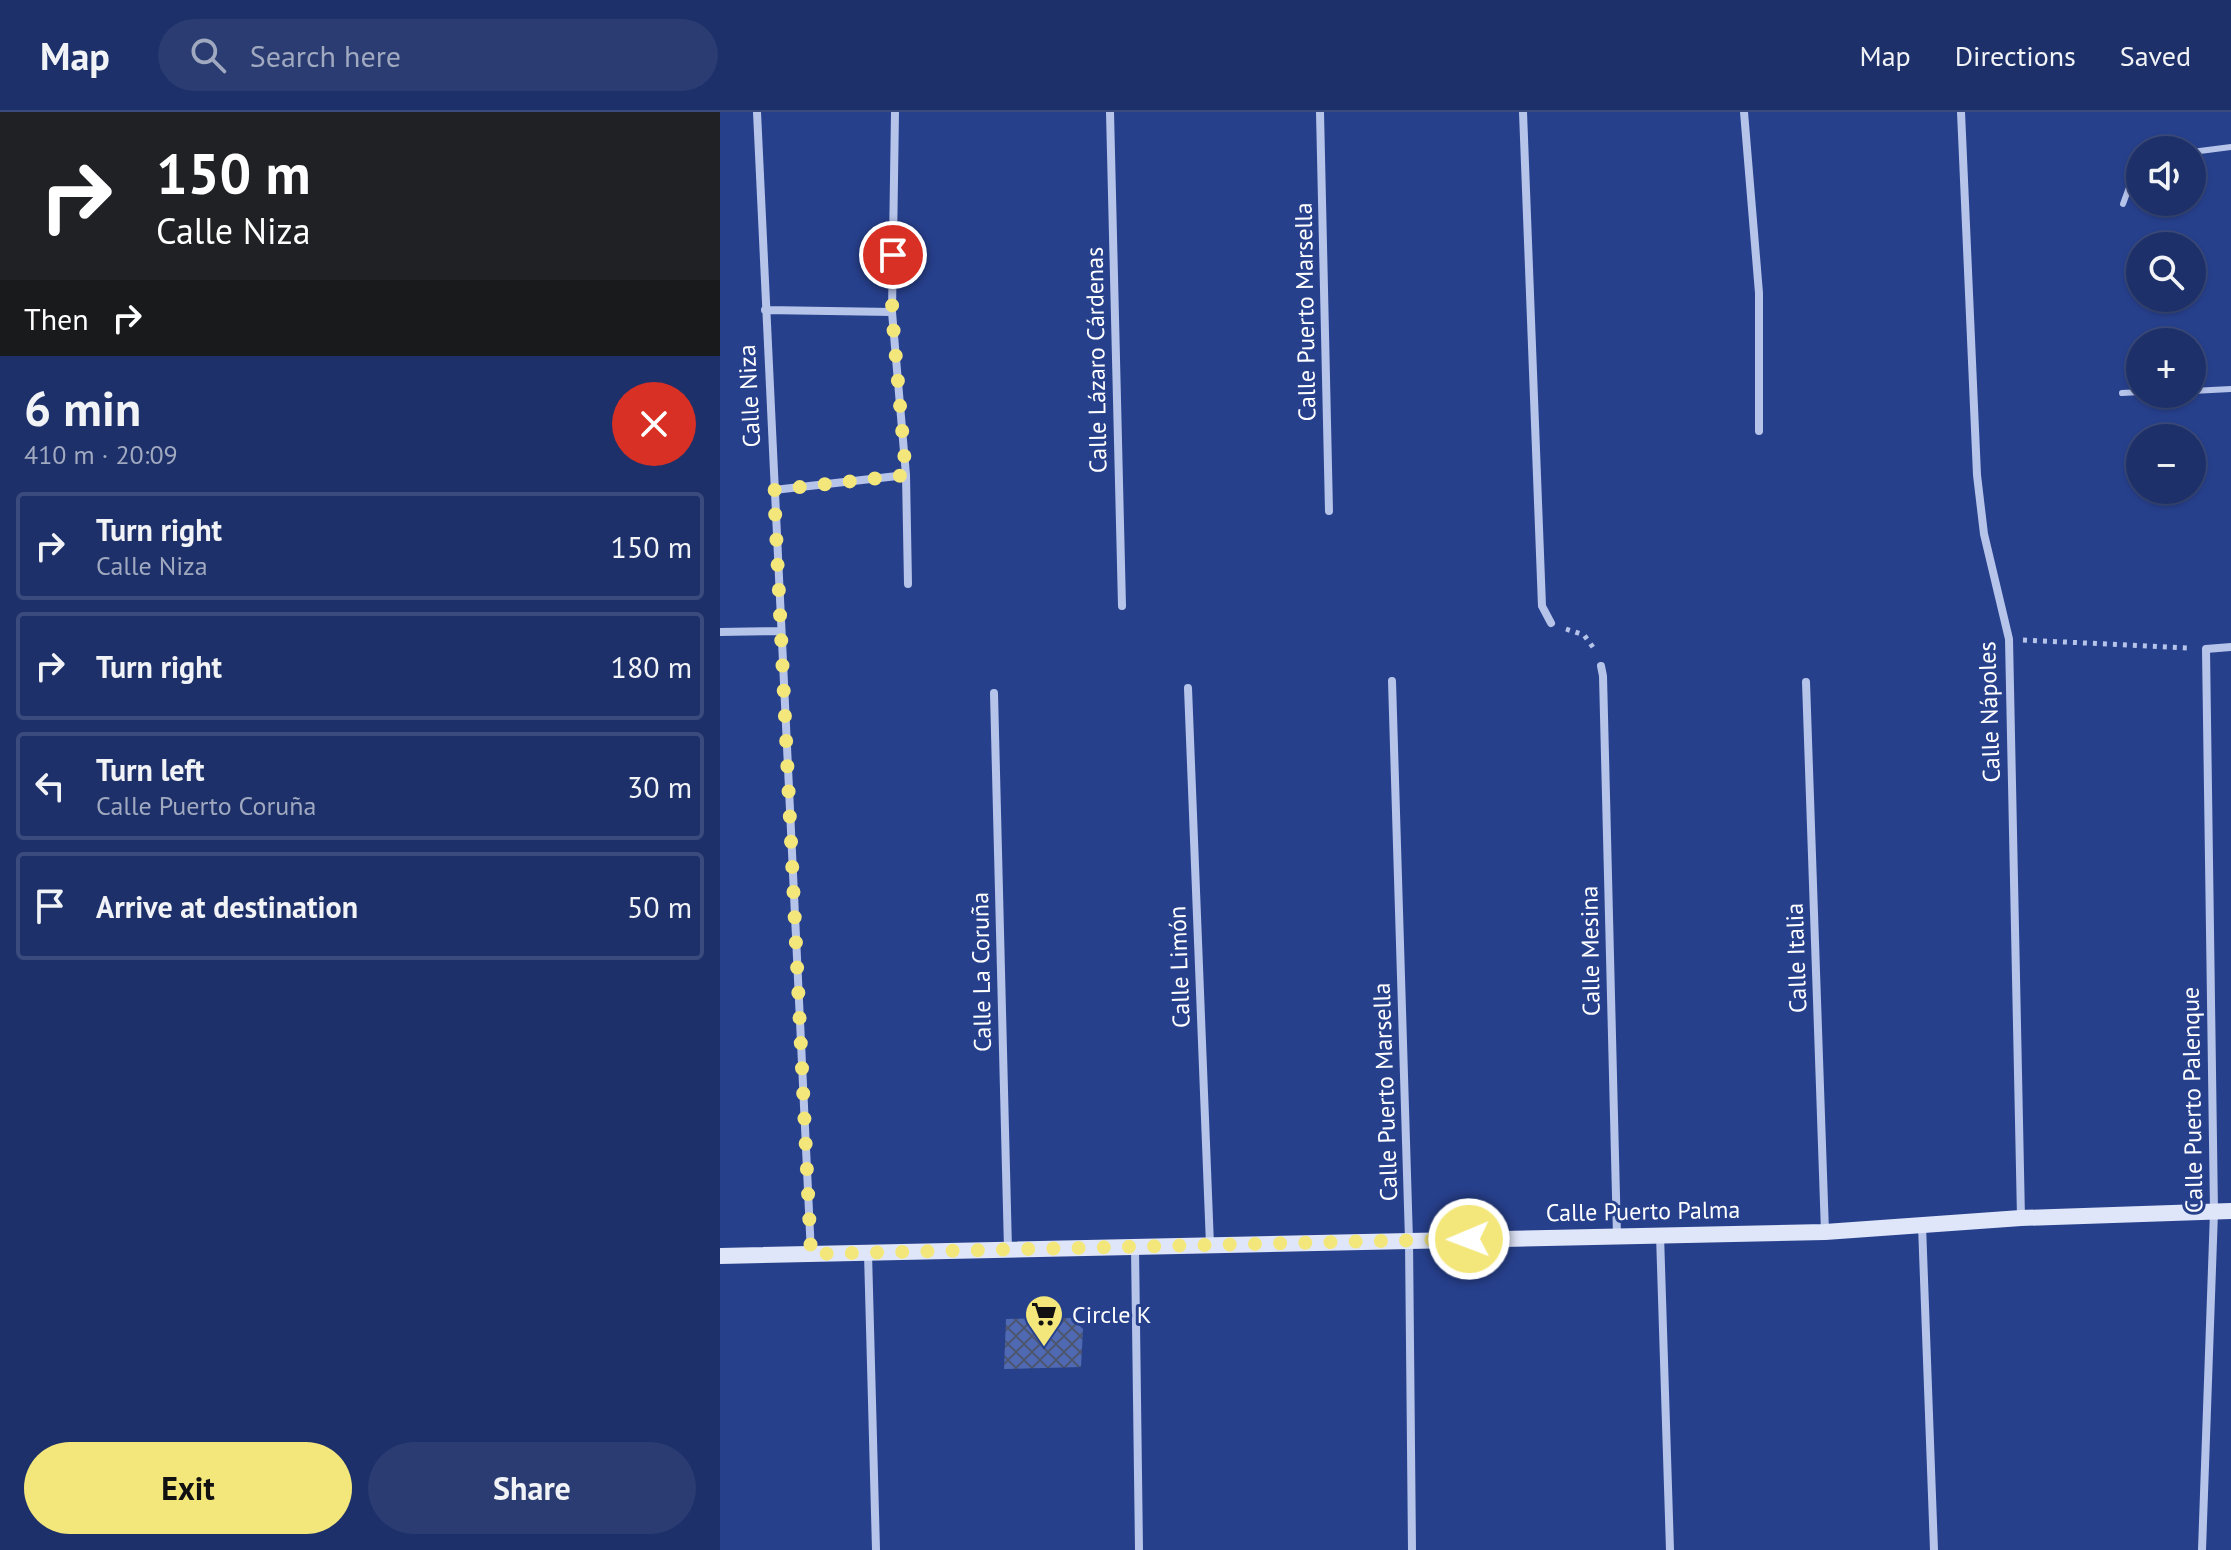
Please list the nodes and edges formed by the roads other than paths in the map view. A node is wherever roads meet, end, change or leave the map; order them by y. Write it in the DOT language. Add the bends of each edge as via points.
graph roads {
  1 [pos="757,112"];
  2 [pos="895,112"];
  3 [pos="1110,112"];
  4 [pos="1320,112"];
  5 [pos="1523,112"];
  6 [pos="1744,112"];
  7 [pos="1961,112"];
  8 [pos="2231,147"];
  9 [pos="2206,150"];
  10 [pos="2126,196"];
  11 [pos="2123,204"];
  12 [pos="765,310"];
  13 [pos="892,312"];
  14 [pos="2231,389"];
  15 [pos="2206,390"];
  16 [pos="2122,393"];
  17 [pos="2126,393"];
  18 [pos="1759,431"];
  19 [pos="906,475"];
  20 [pos="774,490"];
  21 [pos="1329,511"];
  22 [pos="908,584"];
  23 [pos="1122,606"];
  24 [pos="1551,623"];
  25 [pos="780,631"];
  26 [pos="720,632"];
  27 [pos="2231,647"];
  28 [pos="1601,666"];
  29 [pos="1392,681"];
  30 [pos="1806,682"];
  31 [pos="1188,688"];
  32 [pos="994,693"];
  33 [pos="2231,1211"];
  34 [pos="2214,1212"];
  35 [pos="2021,1218"];
  36 [pos="1922,1225"];
  37 [pos="1825,1232"];
  38 [pos="1660,1235"];
  39 [pos="1617,1236"];
  40 [pos="1409,1240"];
  41 [pos="1210,1245"];
  42 [pos="1135,1248"];
  43 [pos="1008,1250"];
  44 [pos="868,1253"];
  45 [pos="811,1254"];
  46 [pos="720,1256"];
  47 [pos="876,1550"];
  48 [pos="1139,1550"];
  49 [pos="1412,1550"];
  50 [pos="1670,1550"];
  51 [pos="1934,1550"];
  52 [pos="2202,1550"];
  1 -- 12 [label="street, Calle Niza"];
  2 -- 13 [label="street"];
  3 -- 23 [label="street, Calle Lázaro Cárdenas"];
  4 -- 21 [label="street, Calle Puerto Marsella"];
  5 -- 24 [label="street" via="1542,606"];
  6 -- 18 [label="street" via="1759,293"];
  7 -- 35 [label="street, Calle Nápoles" via="1977,475 1984,534 2009,639"];
  8 -- 9 [label="lane"];
  10 -- 11 [label="lane"];
  12 -- 13 [label="street"];
  12 -- 20 [label="street, Calle Niza"];
  13 -- 19 [label="street"];
  14 -- 15 [label="lane"];
  16 -- 17 [label="lane"];
  19 -- 20 [label="street"];
  19 -- 22 [label="street"];
  20 -- 25 [label="street, Calle Niza"];
  25 -- 26 [label="street"];
  25 -- 45 [label="street, Calle Niza"];
  27 -- 34 [label="street, Calle Puerto Palenque" via="2206,649"];
  28 -- 39 [label="street, Calle Mesina"];
  29 -- 40 [label="street, Calle Puerto Marsella"];
  30 -- 37 [label="street, Calle Italia"];
  31 -- 41 [label="street, Calle Limón"];
  32 -- 43 [label="street, Calle La Coruña"];
  33 -- 34 [label="street, Calle Puerto Palma"];
  34 -- 35 [label="street, Calle Puerto Palma"];
  34 -- 52 [label="street, Calle Puerto Palenque"];
  35 -- 36 [label="street, Calle Puerto Palma"];
  36 -- 37 [label="street, Calle Puerto Palma"];
  36 -- 51 [label="street"];
  37 -- 38 [label="street, Calle Puerto Palma"];
  38 -- 39 [label="street, Calle Puerto Palma"];
  38 -- 50 [label="street"];
  39 -- 40 [label="street, Calle Puerto Palma"];
  40 -- 41 [label="street, Calle Puerto Palma"];
  40 -- 49 [label="street, Calle Puerto Marsella"];
  41 -- 42 [label="street, Calle Puerto Palma"];
  42 -- 43 [label="street, Calle Puerto Palma"];
  42 -- 48 [label="street"];
  43 -- 44 [label="street, Calle Puerto Palma"];
  44 -- 45 [label="street, Calle Puerto Palma"];
  44 -- 47 [label="street"];
  45 -- 46 [label="street, Calle Puerto Palma"];
}
